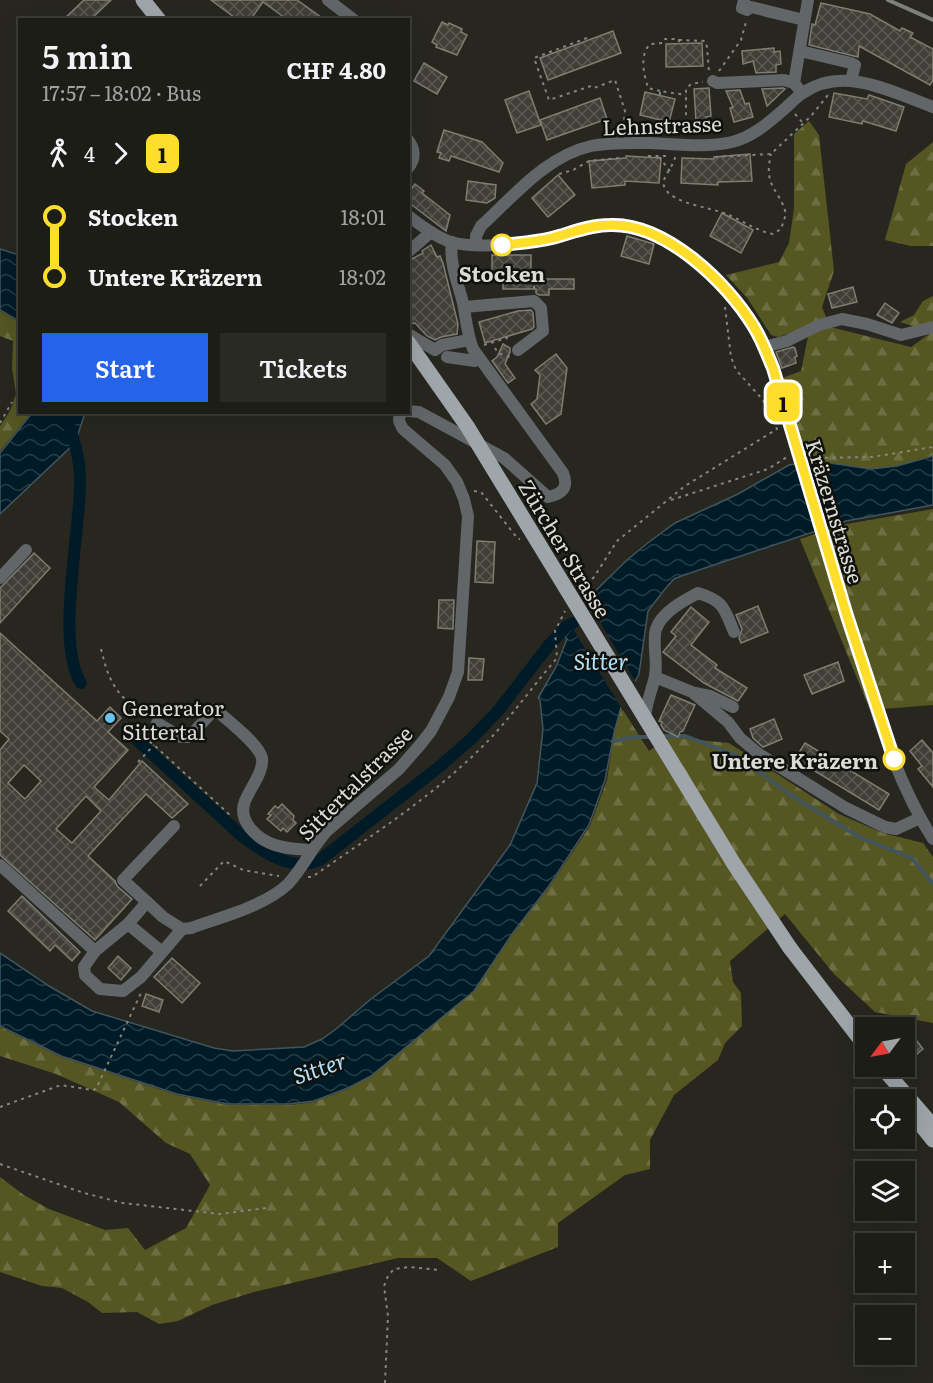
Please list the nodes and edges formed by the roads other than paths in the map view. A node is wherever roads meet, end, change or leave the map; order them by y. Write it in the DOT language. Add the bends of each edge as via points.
graph roads {
  1 [pos="143,0"];
  2 [pos="328,0"];
  3 [pos="808,0"];
  4 [pos="747,6"];
  5 [pos="157,18"];
  6 [pos="351,18"];
  7 [pos="804,20"];
  8 [pos="797,42"];
  9 [pos="851,80"];
  10 [pos="711,81"];
  11 [pos="798,88"];
  12 [pos="933,108"];
  13 [pos="410,144"];
  14 [pos="410,166"];
  15 [pos="410,217"];
  16 [pos="431,232"];
  17 [pos="452,242"];
  18 [pos="476,244"];
  19 [pos="410,250"];
  20 [pos="464,307"];
  21 [pos="933,327"];
  22 [pos="410,335"];
  23 [pos="469,339"];
  24 [pos="410,345"];
  25 [pos="764,347"];
  26 [pos="513,354"];
  27 [pos="447,357"];
  28 [pos="479,359"];
  29 [pos="410,411"];
  30 [pos="401,414"];
  31 [pos="26,550"];
  32 [pos="0,578"];
  33 [pos="734,632"];
  34 [pos="655,677"];
  35 [pos="692,692"];
  36 [pos="733,708"];
  37 [pos="157,723"];
  38 [pos="646,729"];
  39 [pos="920,818"];
  40 [pos="174,825"];
  41 [pos="933,839"];
  42 [pos="309,853"];
  43 [pos="0,865"];
  44 [pos="147,902"];
  45 [pos="128,924"];
  46 [pos="182,929"];
  47 [pos="95,951"];
  48 [pos="162,952"];
  49 [pos="855,1033"];
  50 [pos="891,1077"];
  51 [pos="915,1117"];
  52 [pos="933,1126"];
  53 [pos="933,1140"];
  1 -- 5 [label="main road"];
  2 -- 6 [label="street"];
  3 -- 7 [label="street"];
  4 -- 7 [label="street"];
  7 -- 8 [label="street"];
  8 -- 9 [label="street" via="855,65"];
  8 -- 11 [label="street"];
  9 -- 11 [label="street, Lehnstrasse"];
  9 -- 12 [label="street, Lehnstrasse"];
  10 -- 11 [label="street, Lehnstrasse" via="784,80"];
  11 -- 18 [label="street, Lehnstrasse" via="762,128 732,142 616,143 566,154 541,171 481,226"];
  13 -- 14 [label="street" via="414,152"];
  15 -- 16 [label="street, Kräzernstrasse"];
  16 -- 17 [label="street, Kräzernstrasse"];
  16 -- 19 [label="street"];
  17 -- 18 [label="street, Kräzernstrasse"];
  17 -- 20 [label="street" via="452,261 460,273"];
  18 -- 25 [label="street, Kräzernstrasse" via="532,242 601,225 626,225 648,231 678,248 716,280 744,312"];
  20 -- 23 [label="street"];
  20 -- 26 [label="street" via="534,301 541,308 543,331"];
  21 -- 25 [label="street" via="901,334 842,319"];
  22 -- 23 [label="street" via="435,350"];
  23 -- 28 [label="street"];
  24 -- 49 [label="main road, Zürcher Strasse, bridge" via="467,426 734,864 790,948"];
  25 -- 39 [label="street, Kräzernstrasse, bridge" via="847,616 893,754"];
  27 -- 28 [label="street"];
  28 -- 29 [label="street" via="563,473 566,486 560,494 548,497 504,459 419,412"];
  30 -- 42 [label="street, Sittertalstrasse" via="403,429 445,465 458,482 468,516 458,672 445,705 420,745 399,769 327,831"];
  31 -- 32 [label="street"];
  33 -- 34 [label="street" via="720,603 713,598 698,593 682,602 656,629"];
  34 -- 35 [label="street"];
  34 -- 38 [label="street" via="645,709"];
  35 -- 36 [label="street"];
  35 -- 39 [label="street" via="759,754 846,808 896,829"];
  37 -- 42 [label="street" via="181,737 189,737 215,709 262,757 262,766 244,802 246,824 275,846"];
  39 -- 41 [label="street, Kräzernstrasse"];
  40 -- 44 [label="street" via="123,880"];
  42 -- 46 [label="street, Sittertalstrasse" via="298,875 267,899"];
  43 -- 47 [label="street"];
  44 -- 45 [label="street"];
  44 -- 46 [label="street"];
  45 -- 47 [label="street"];
  45 -- 48 [label="street"];
  46 -- 48 [label="street"];
  47 -- 48 [label="street" via="84,968 85,975 100,989 123,991"];
  50 -- 52 [label="main road"];
  51 -- 53 [label="main road"];
}
